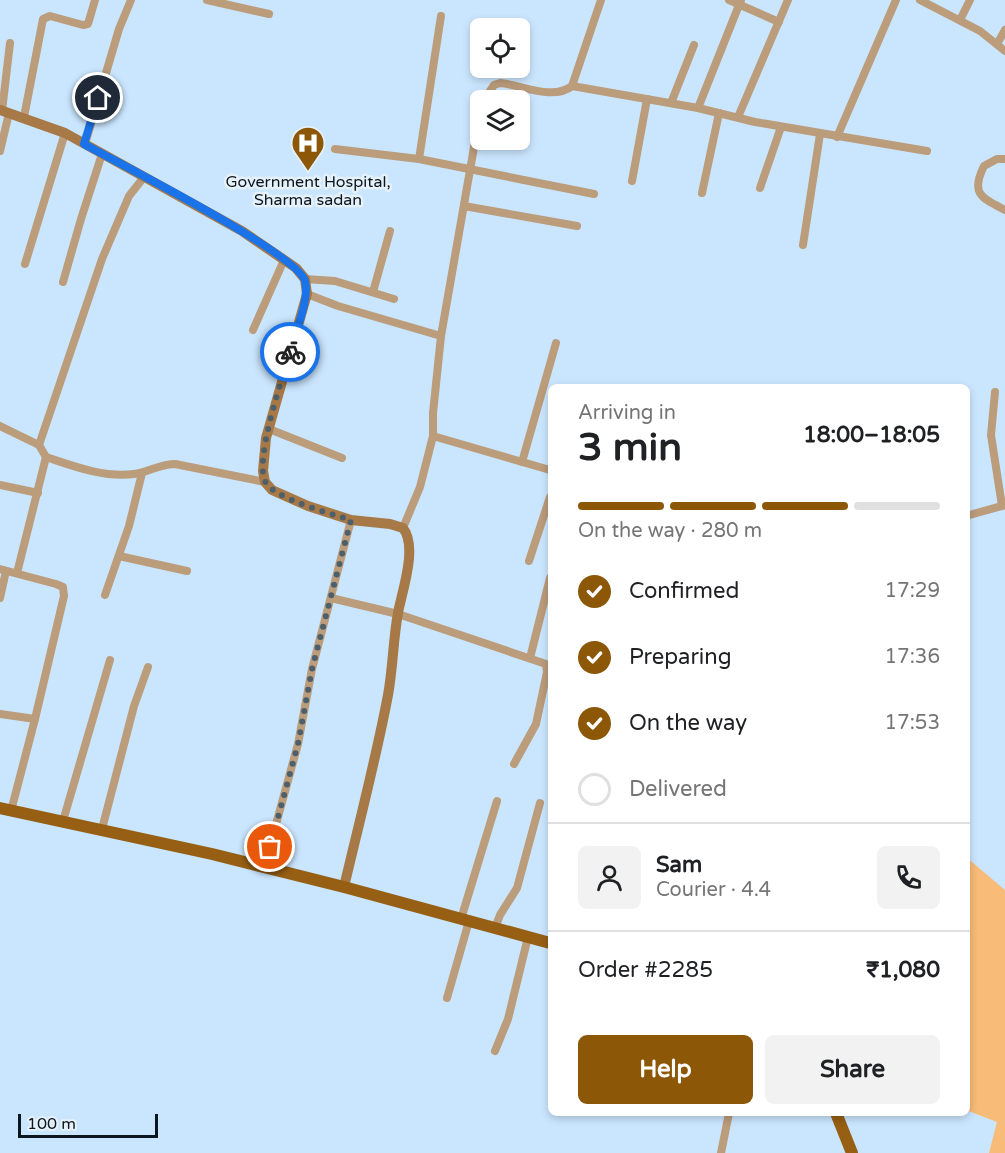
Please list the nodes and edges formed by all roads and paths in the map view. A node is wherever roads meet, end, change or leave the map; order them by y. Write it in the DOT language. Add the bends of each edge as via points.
graph roads {
  1 [pos="95,0"];
  2 [pos="130,0"];
  3 [pos="207,0"];
  4 [pos="601,0"];
  5 [pos="729,0"];
  6 [pos="788,0"];
  7 [pos="896,0"];
  8 [pos="920,0"];
  9 [pos="970,0"];
  10 [pos="741,2"];
  11 [pos="938,4"];
  12 [pos="268,14"];
  13 [pos="441,16"];
  14 [pos="960,20"];
  15 [pos="779,22"];
  16 [pos="1005,30"];
  17 [pos="10,44"];
  18 [pos="997,44"];
  19 [pos="694,45"];
  20 [pos="1005,51"];
  21 [pos="572,86"];
  22 [pos="491,90"];
  23 [pos="647,99"];
  24 [pos="671,103"];
  25 [pos="698,108"];
  26 [pos="4,111"];
  27 [pos="719,113"];
  28 [pos="24,117"];
  29 [pos="738,117"];
  30 [pos="781,127"];
  31 [pos="65,133"];
  32 [pos="820,134"];
  33 [pos="837,137"];
  34 [pos="84,144"];
  35 [pos="335,149"];
  36 [pos="473,150"];
  37 [pos="0,151"];
  38 [pos="927,151"];
  39 [pos="102,154"];
  40 [pos="419,159"];
  41 [pos="1005,159"];
  42 [pos="469,169"];
  43 [pos="144,177"];
  44 [pos="632,181"];
  45 [pos="760,188"];
  46 [pos="702,193"];
  47 [pos="594,194"];
  48 [pos="464,206"];
  49 [pos="1005,210"];
  50 [pos="577,226"];
  51 [pos="390,231"];
  52 [pos="802,245"];
  53 [pos="284,260"];
  54 [pos="25,264"];
  55 [pos="305,279"];
  56 [pos="63,282"];
  57 [pos="373,292"];
  58 [pos="307,294"];
  59 [pos="394,299"];
  60 [pos="253,330"];
  61 [pos="441,336"];
  62 [pos="556,343"];
  63 [pos="995,392"];
  64 [pos="0,426"];
  65 [pos="268,429"];
  66 [pos="433,436"];
  67 [pos="39,445"];
  68 [pos="46,457"];
  69 [pos="342,458"];
  70 [pos="522,462"];
  71 [pos="548,469"];
  72 [pos="142,473"];
  73 [pos="265,482"];
  74 [pos="0,485"];
  75 [pos="38,493"];
  76 [pos="548,503"];
  77 [pos="1004,506"];
  78 [pos="970,515"];
  79 [pos="351,520"];
  80 [pos="404,528"];
  81 [pos="119,556"];
  82 [pos="529,561"];
  83 [pos="3,570"];
  84 [pos="187,571"];
  85 [pos="17,573"];
  86 [pos="548,586"];
  87 [pos="105,595"];
  88 [pos="0,598"];
  89 [pos="331,598"];
  90 [pos="398,614"];
  91 [pos="530,658"];
  92 [pos="110,660"];
  93 [pos="148,667"];
  94 [pos="0,714"];
  95 [pos="35,719"];
  96 [pos="514,764"];
  97 [pos="497,801"];
  98 [pos="540,803"];
  99 [pos="5,809"];
  100 [pos="63,821"];
  101 [pos="102,829"];
  102 [pos="264,868"];
  103 [pos="344,887"];
  104 [pos="465,920"];
  105 [pos="495,928"];
  106 [pos="528,937"];
  107 [pos="548,942"];
  108 [pos="447,998"];
  109 [pos="495,1051"];
  110 [pos="728,1116"];
  111 [pos="837,1116"];
  112 [pos="721,1153"];
  113 [pos="852,1153"];
  1 -- 28 [label="street" via="88,24 50,16 43,19"];
  2 -- 34 [label="street"];
  3 -- 12 [label="street"];
  4 -- 21 [label="street"];
  5 -- 10 [label="street"];
  6 -- 15 [label="street"];
  7 -- 33 [label="street"];
  8 -- 11 [label="street"];
  9 -- 14 [label="street"];
  10 -- 15 [label="street"];
  10 -- 25 [label="street"];
  11 -- 14 [label="street"];
  13 -- 40 [label="street"];
  14 -- 18 [label="street"];
  15 -- 29 [label="street"];
  16 -- 18 [label="street"];
  17 -- 26 [label="street"];
  18 -- 20 [label="street"];
  19 -- 24 [label="street"];
  21 -- 22 [label="street" via="549,92 500,83"];
  21 -- 23 [label="street"];
  23 -- 24 [label="street"];
  23 -- 44 [label="street"];
  24 -- 25 [label="street"];
  25 -- 27 [label="street"];
  26 -- 28 [label="street"];
  26 -- 37 [label="street"];
  27 -- 29 [label="street"];
  27 -- 46 [label="street"];
  28 -- 31 [label="street"];
  29 -- 30 [label="street"];
  30 -- 32 [label="street"];
  30 -- 45 [label="street"];
  31 -- 34 [label="street"];
  31 -- 54 [label="street"];
  32 -- 33 [label="street"];
  32 -- 52 [label="street"];
  33 -- 38 [label="street"];
  34 -- 39 [label="street"];
  35 -- 40 [label="street"];
  36 -- 42 [label="street"];
  39 -- 43 [label="street"];
  39 -- 56 [label="street"];
  40 -- 42 [label="street"];
  41 -- 49 [label="street" via="984,166 977,187 983,199"];
  42 -- 47 [label="street"];
  42 -- 48 [label="street"];
  43 -- 53 [label="street" via="242,231"];
  43 -- 67 [label="street" via="129,196 102,259"];
  48 -- 50 [label="street"];
  48 -- 61 [label="street"];
  51 -- 57 [label="street"];
  53 -- 55 [label="street"];
  53 -- 60 [label="street"];
  55 -- 57 [label="street" via="335,281"];
  55 -- 58 [label="street"];
  57 -- 59 [label="street"];
  58 -- 61 [label="street"];
  58 -- 65 [label="street"];
  61 -- 66 [label="street"];
  62 -- 70 [label="street"];
  63 -- 77 [label="street" via="991,435"];
  64 -- 67 [label="street"];
  65 -- 69 [label="street"];
  65 -- 73 [label="street"];
  66 -- 70 [label="street"];
  66 -- 80 [label="street"];
  67 -- 68 [label="street"];
  68 -- 72 [label="street" via="122,476"];
  68 -- 75 [label="street"];
  70 -- 71 [label="street"];
  72 -- 73 [label="street" via="175,464"];
  72 -- 81 [label="street"];
  73 -- 79 [label="street" via="291,499"];
  74 -- 75 [label="street"];
  75 -- 85 [label="street"];
  76 -- 82 [label="street"];
  77 -- 78 [label="street"];
  79 -- 80 [label="street"];
  79 -- 89 [label="street"];
  80 -- 90 [label="street" via="410,544"];
  81 -- 84 [label="street"];
  81 -- 87 [label="street"];
  83 -- 85 [label="street"];
  83 -- 88 [label="street"];
  85 -- 95 [label="street" via="56,584 64,592"];
  86 -- 91 [label="street"];
  89 -- 90 [label="street"];
  89 -- 102 [label="street" via="298,744"];
  90 -- 91 [label="street"];
  90 -- 103 [label="street" via="378,742"];
  91 -- 96 [label="street" via="546,664 547,672 536,724"];
  92 -- 100 [label="street"];
  93 -- 101 [label="street"];
  94 -- 95 [label="street"];
  95 -- 99 [label="street"];
  97 -- 104 [label="street"];
  98 -- 105 [label="street" via="517,888"];
  99 -- 100 [label="main road"];
  100 -- 101 [label="main road"];
  101 -- 102 [label="main road"];
  102 -- 103 [label="main road"];
  103 -- 104 [label="main road"];
  104 -- 105 [label="main road"];
  104 -- 108 [label="street"];
  105 -- 106 [label="main road"];
  106 -- 107 [label="main road"];
  106 -- 109 [label="street" via="516,992"];
  110 -- 112 [label="street"];
  111 -- 113 [label="main road"];
}
